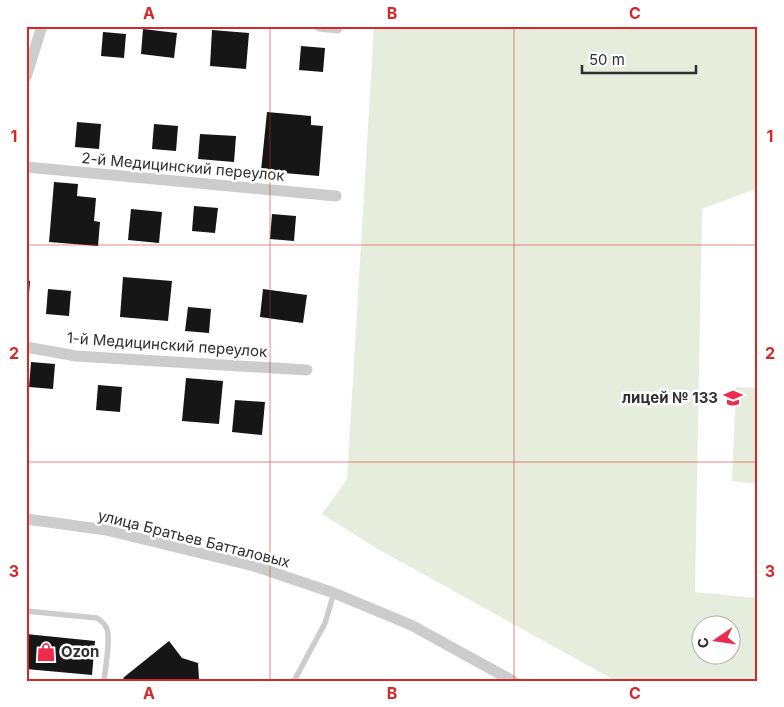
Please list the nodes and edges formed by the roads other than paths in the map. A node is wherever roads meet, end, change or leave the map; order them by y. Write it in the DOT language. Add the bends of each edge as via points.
graph roads {
  1 [pos="42,26"];
  2 [pos="320,26"];
  3 [pos="336,28"];
  4 [pos="26,77"];
  5 [pos="26,167"];
  6 [pos="336,196"];
  7 [pos="26,347"];
  8 [pos="307,370"];
  9 [pos="26,519"];
  10 [pos="334,593"];
  11 [pos="26,611"];
  12 [pos="104,681"];
  13 [pos="294,681"];
  14 [pos="513,681"];
  1 -- 4 [label="street"];
  2 -- 3 [label="street"];
  5 -- 6 [label="street, 2-й Медицинский переулок"];
  7 -- 8 [label="street, 1-й Медицинский переулок" via="76,356"];
  9 -- 10 [label="street, улица Братьев Батталовых" via="106,530 254,566"];
  10 -- 13 [label="lane" via="325,623"];
  10 -- 14 [label="street, улица Братьев Батталовых" via="411,625"];
  11 -- 12 [label="lane" via="101,621 109,636"];
}
